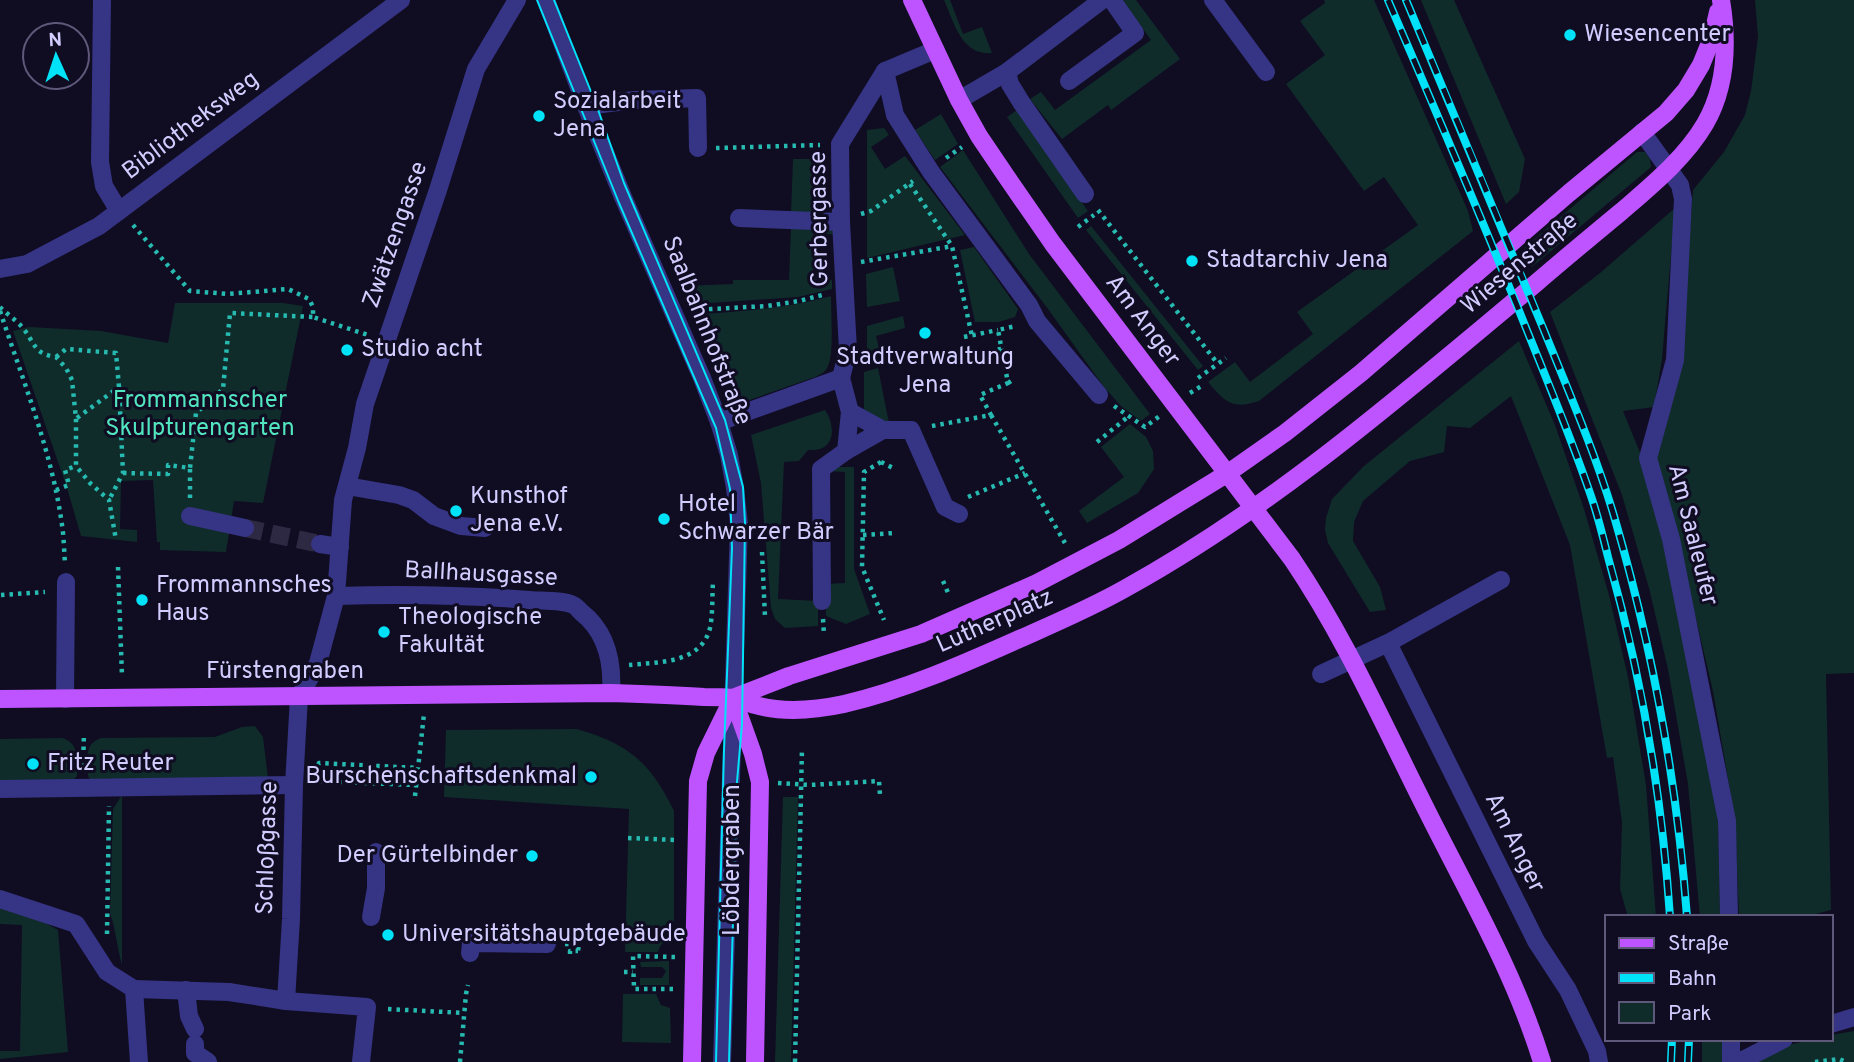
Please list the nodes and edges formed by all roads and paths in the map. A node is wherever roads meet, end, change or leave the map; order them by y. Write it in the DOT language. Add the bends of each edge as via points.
graph roads {
  1 [pos="102,0"];
  2 [pos="401,0"];
  3 [pos="517,0"];
  4 [pos="546,0"];
  5 [pos="912,0"];
  6 [pos="1102,0"];
  7 [pos="1112,0"];
  8 [pos="1213,0"];
  9 [pos="1720,0"];
  10 [pos="935,50"];
  11 [pos="885,71"];
  12 [pos="1007,72"];
  13 [pos="1266,72"];
  14 [pos="1069,81"];
  15 [pos="958,100"];
  16 [pos="586,106"];
  17 [pos="1642,132"];
  18 [pos="833,144"];
  19 [pos="698,148"];
  20 [pos="1669,168"];
  21 [pos="930,169"];
  22 [pos="910,183"];
  23 [pos="1085,194"];
  24 [pos="119,211"];
  25 [pos="1098,211"];
  26 [pos="739,218"];
  27 [pos="841,222"];
  28 [pos="133,225"];
  29 [pos="1078,227"];
  30 [pos="980,239"];
  31 [pos="952,246"];
  32 [pos="843,266"];
  33 [pos="0,269"];
  34 [pos="845,285"];
  35 [pos="0,309"];
  36 [pos="675,316"];
  37 [pos="313,317"];
  38 [pos="1037,321"];
  39 [pos="998,330"];
  40 [pos="972,336"];
  41 [pos="964,337"];
  42 [pos="385,341"];
  43 [pos="1001,349"];
  44 [pos="981,352"];
  45 [pos="56,357"];
  46 [pos="1226,358"];
  47 [pos="1219,364"];
  48 [pos="841,378"];
  49 [pos="1198,378"];
  50 [pos="1014,379"];
  51 [pos="1008,383"];
  52 [pos="119,387"];
  53 [pos="1099,395"];
  54 [pos="1175,405"];
  55 [pos="850,412"];
  56 [pos="990,415"];
  57 [pos="1129,416"];
  58 [pos="76,419"];
  59 [pos="719,422"];
  60 [pos="883,430"];
  61 [pos="911,430"];
  62 [pos="1097,442"];
  63 [pos="846,451"];
  64 [pos="881,462"];
  65 [pos="76,466"];
  66 [pos="190,468"];
  67 [pos="123,473"];
  68 [pos="1025,473"];
  69 [pos="1228,473"];
  70 [pos="347,486"];
  71 [pos="56,490"];
  72 [pos="109,500"];
  73 [pos="1255,508"];
  74 [pos="952,511"];
  75 [pos="190,516"];
  76 [pos="245,528"];
  77 [pos="485,528"];
  78 [pos="894,533"];
  79 [pos="863,535"];
  80 [pos="116,540"];
  81 [pos="1065,543"];
  82 [pos="320,544"];
  83 [pos="340,547"];
  84 [pos="118,567"];
  85 [pos="714,579"];
  86 [pos="1502,580"];
  87 [pos="943,581"];
  88 [pos="66,586"];
  89 [pos="1,595"];
  90 [pos="949,595"];
  91 [pos="336,596"];
  92 [pos="822,601"];
  93 [pos="884,620"];
  94 [pos="1388,643"];
  95 [pos="1352,659"];
  96 [pos="612,673"];
  97 [pos="1321,674"];
  98 [pos="122,676"];
  99 [pos="611,693"];
  100 [pos="426,695"];
  101 [pos="299,697"];
  102 [pos="733,698"];
  103 [pos="0,699"];
  104 [pos="65,699"];
  105 [pos="83,733"];
  106 [pos="802,748"];
  107 [pos="418,768"];
  108 [pos="317,780"];
  109 [pos="777,783"];
  110 [pos="302,784"];
  111 [pos="416,785"];
  112 [pos="802,785"];
  113 [pos="83,788"];
  114 [pos="109,788"];
  115 [pos="0,789"];
  116 [pos="880,795"];
  117 [pos="415,796"];
  118 [pos="628,838"];
  119 [pos="678,840"];
  120 [pos="376,852"];
  121 [pos="0,899"];
  122 [pos="1729,915"];
  123 [pos="371,917"];
  124 [pos="547,944"];
  125 [pos="92,949"];
  126 [pos="578,951"];
  127 [pos="470,953"];
  128 [pos="570,954"];
  129 [pos="676,957"];
  130 [pos="624,972"];
  131 [pos="634,972"];
  132 [pos="797,983"];
  133 [pos="805,983"];
  134 [pos="468,985"];
  135 [pos="134,989"];
  136 [pos="676,989"];
  137 [pos="186,990"];
  138 [pos="286,1001"];
  139 [pos="367,1007"];
  140 [pos="464,1013"];
  141 [pos="1854,1017"];
  142 [pos="1833,1023"];
  143 [pos="1731,1041"];
  144 [pos="1780,1041"];
  145 [pos="139,1062"];
  146 [pos="208,1062"];
  147 [pos="361,1062"];
  148 [pos="460,1062"];
  149 [pos="692,1062"];
  150 [pos="722,1062"];
  151 [pos="755,1062"];
  152 [pos="795,1062"];
  153 [pos="1542,1062"];
  154 [pos="1599,1062"];
  155 [pos="1733,1062"];
  156 [pos="1815,1062"];
  157 [pos="1846,1062"];
  1 -- 24 [label="street" via="100,162 104,186"];
  2 -- 24 [label="street, Bibliotheksweg"];
  3 -- 42 [label="street, Zwätzengasse" via="476,69"];
  4 -- 16 [label="street, Saalbahnhofstraße"];
  5 -- 10 [label="main road, Am Anger"];
  6 -- 12 [label="street"];
  7 -- 14 [label="street" via="1135,33"];
  8 -- 13 [label="street"];
  9 -- 17 [label="main road, Wiesenstraße" via="1701,65 1666,113"];
  9 -- 20 [label="main road, Wiesenstraße" via="1725,21 1724,75 1705,124"];
  10 -- 11 [label="street"];
  10 -- 15 [label="main road, Am Anger"];
  11 -- 21 [label="street" via="895,115"];
  11 -- 27 [label="street, Gerbergasse" via="840,144"];
  12 -- 15 [label="street"];
  12 -- 23 [label="street" via="1021,102"];
  15 -- 54 [label="main road, Am Anger" via="1030,210"];
  16 -- 19 [label="street" via="697,98"];
  16 -- 36 [label="street, Saalbahnhofstraße"];
  17 -- 20 [label="street, Am Saaleufer"];
  17 -- 69 [label="main road, Wiesenstraße" via="1362,373"];
  18 -- 19 [label="path"];
  20 -- 73 [label="main road, Wiesenstraße" via="1431,371"];
  20 -- 122 [label="street, Am Saaleufer" via="1683,199 1675,360 1648,458 1671,539 1727,821"];
  21 -- 22 [label="path"];
  21 -- 30 [label="street"];
  22 -- 27 [label="path" via="871,211"];
  22 -- 31 [label="path"];
  23 -- 25 [label="path"];
  24 -- 33 [label="street, Bibliotheksweg" via="27,264"];
  25 -- 29 [label="path"];
  25 -- 47 [label="path"];
  26 -- 27 [label="street"];
  27 -- 32 [label="street, Gerbergasse"];
  28 -- 37 [label="path" via="190,292 288,289 309,299"];
  30 -- 31 [label="path"];
  30 -- 38 [label="street"];
  31 -- 32 [label="path"];
  31 -- 40 [label="path"];
  32 -- 34 [label="street, Gerbergasse"];
  34 -- 36 [label="path" via="799,301 699,309"];
  34 -- 48 [label="street, Gerbergasse" via="848,350"];
  35 -- 45 [label="path" via="23,328 33,346"];
  35 -- 71 [label="path"];
  36 -- 59 [label="street, Saalbahnhofstraße"];
  37 -- 42 [label="path"];
  37 -- 66 [label="path" via="230,313 223,389 196,413"];
  38 -- 39 [label="path"];
  38 -- 53 [label="street"];
  39 -- 40 [label="path"];
  39 -- 43 [label="path"];
  40 -- 41 [label="path"];
  42 -- 70 [label="street, Zwätzengasse"];
  43 -- 44 [label="path"];
  43 -- 51 [label="path"];
  45 -- 52 [label="path" via="66,349 116,353"];
  45 -- 58 [label="path" via="72,380"];
  46 -- 47 [label="path"];
  47 -- 49 [label="path"];
  48 -- 55 [label="street, Gerbergasse"];
  48 -- 59 [label="street"];
  50 -- 51 [label="path"];
  51 -- 56 [label="path" via="980,395"];
  52 -- 58 [label="path"];
  52 -- 67 [label="path"];
  53 -- 57 [label="path"];
  54 -- 57 [label="path" via="1144,427"];
  54 -- 69 [label="main road, Am Anger"];
  55 -- 60 [label="street"];
  55 -- 63 [label="street, Gerbergasse"];
  56 -- 61 [label="path"];
  56 -- 68 [label="path"];
  57 -- 62 [label="path"];
  58 -- 65 [label="path"];
  59 -- 102 [label="street, Saalbahnhofstraße" via="736,488 739,524"];
  60 -- 61 [label="street"];
  60 -- 63 [label="street"];
  61 -- 74 [label="street"];
  63 -- 92 [label="street" via="821,469"];
  64 -- 79 [label="path" via="863,472"];
  65 -- 71 [label="path" via="65,470 69,485"];
  65 -- 72 [label="path"];
  66 -- 67 [label="path" via="168,466 168,474"];
  66 -- 75 [label="path"];
  67 -- 72 [label="path"];
  68 -- 74 [label="path"];
  68 -- 81 [label="path"];
  69 -- 73 [label="main road, Am Anger"];
  69 -- 102 [label="main road, Lutherplatz" via="1119,540 1037,583 921,634"];
  70 -- 77 [label="street" via="399,495 434,516 461,526"];
  70 -- 83 [label="street, Zwätzengasse"];
  71 -- 88 [label="path"];
  72 -- 80 [label="path"];
  73 -- 95 [label="main road, Am Anger" via="1299,569"];
  73 -- 102 [label="main road, Lutherplatz" via="1124,589 933,676 816,709 773,709"];
  75 -- 76 [label="street"];
  78 -- 79 [label="path"];
  79 -- 93 [label="path" via="862,567"];
  82 -- 83 [label="street"];
  83 -- 91 [label="street, Zwätzengasse"];
  84 -- 98 [label="path"];
  85 -- 96 [label="path" via="710,629 698,647 674,660 626,665"];
  86 -- 94 [label="street"];
  87 -- 90 [label="path"];
  88 -- 89 [label="path"];
  88 -- 104 [label="street"];
  91 -- 96 [label="street, Ballhausgasse" via="401,594 572,604 593,621 605,643"];
  91 -- 101 [label="street, Zwätzengasse" via="318,663"];
  94 -- 95 [label="street"];
  94 -- 154 [label="street, Am Anger" via="1536,941 1568,990"];
  95 -- 97 [label="street"];
  95 -- 153 [label="main road, Am Anger" via="1491,936"];
  96 -- 99 [label="street"];
  99 -- 100 [label="main road, Fürstengraben"];
  99 -- 102 [label="main road, Lutherplatz"];
  100 -- 101 [label="main road, Fürstengraben"];
  100 -- 107 [label="path"];
  101 -- 104 [label="main road, Fürstengraben"];
  101 -- 110 [label="street, Schloßgasse"];
  102 -- 149 [label="main road, Löbdergraben" via="706,753 698,781"];
  102 -- 150 [label="street, Saalbahnhofstraße"];
  102 -- 151 [label="main road, Löbdergraben" via="760,782"];
  103 -- 104 [label="main road, Fürstengraben"];
  105 -- 113 [label="path"];
  106 -- 112 [label="path"];
  107 -- 108 [label="path" via="319,763"];
  107 -- 111 [label="path"];
  108 -- 110 [label="path"];
  108 -- 111 [label="path"];
  109 -- 112 [label="path"];
  110 -- 114 [label="street"];
  110 -- 138 [label="street, Schloßgasse"];
  111 -- 117 [label="path"];
  112 -- 116 [label="path" via="879,781"];
  112 -- 132 [label="path"];
  113 -- 114 [label="street"];
  113 -- 115 [label="street"];
  114 -- 125 [label="path" via="107,934"];
  118 -- 119 [label="path"];
  120 -- 123 [label="street"];
  121 -- 125 [label="street" via="76,924"];
  124 -- 127 [label="street" via="471,943"];
  125 -- 135 [label="street" via="107,972"];
  126 -- 128 [label="path"];
  129 -- 131 [label="path" via="634,957"];
  130 -- 131 [label="path"];
  131 -- 136 [label="path" via="634,989"];
  132 -- 133 [label="path"];
  132 -- 152 [label="path"];
  134 -- 140 [label="path"];
  135 -- 137 [label="street"];
  135 -- 145 [label="street"];
  137 -- 138 [label="street"];
  137 -- 146 [label="street" via="195,1053"];
  138 -- 139 [label="street"];
  139 -- 140 [label="path"];
  139 -- 147 [label="street"];
  140 -- 148 [label="path"];
  141 -- 142 [label="street"];
  143 -- 155 [label="street"];
  144 -- 155 [label="street"];
  156 -- 157 [label="path"];
}
